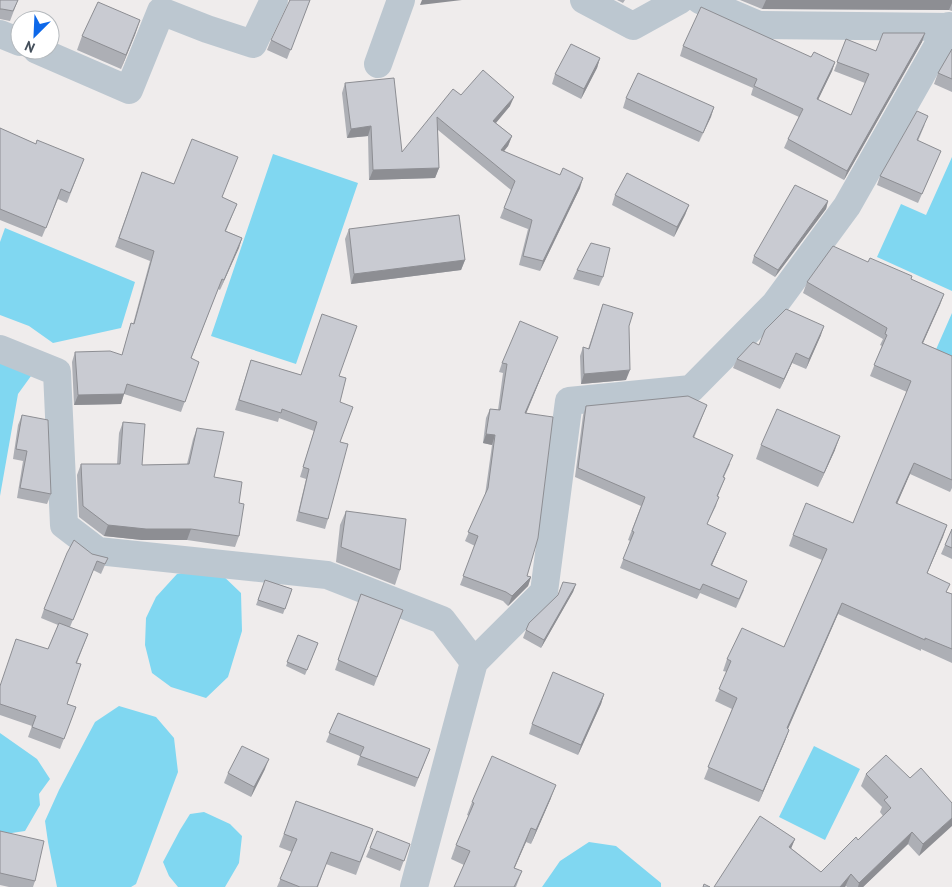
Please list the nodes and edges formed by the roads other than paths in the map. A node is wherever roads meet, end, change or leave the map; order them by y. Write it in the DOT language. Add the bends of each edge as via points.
graph roads {
  1 [pos="274,0"];
  2 [pos="401,0"];
  3 [pos="584,0"];
  4 [pos="680,0"];
  5 [pos="700,0"];
  6 [pos="951,27"];
  7 [pos="60,60"];
  8 [pos="378,64"];
  9 [pos="0,350"];
  10 [pos="474,662"];
  11 [pos="414,887"];
  1 -- 7 [label="street" via="253,44 161,11 129,90"];
  2 -- 8 [label="street"];
  3 -- 4 [label="street" via="633,26"];
  5 -- 6 [label="street" via="759,25"];
  6 -- 10 [label="street" via="847,206 775,304 691,389 569,401 544,592"];
  9 -- 10 [label="street" via="57,372 64,525 98,551 327,575 442,620"];
  10 -- 11 [label="street"];
}
